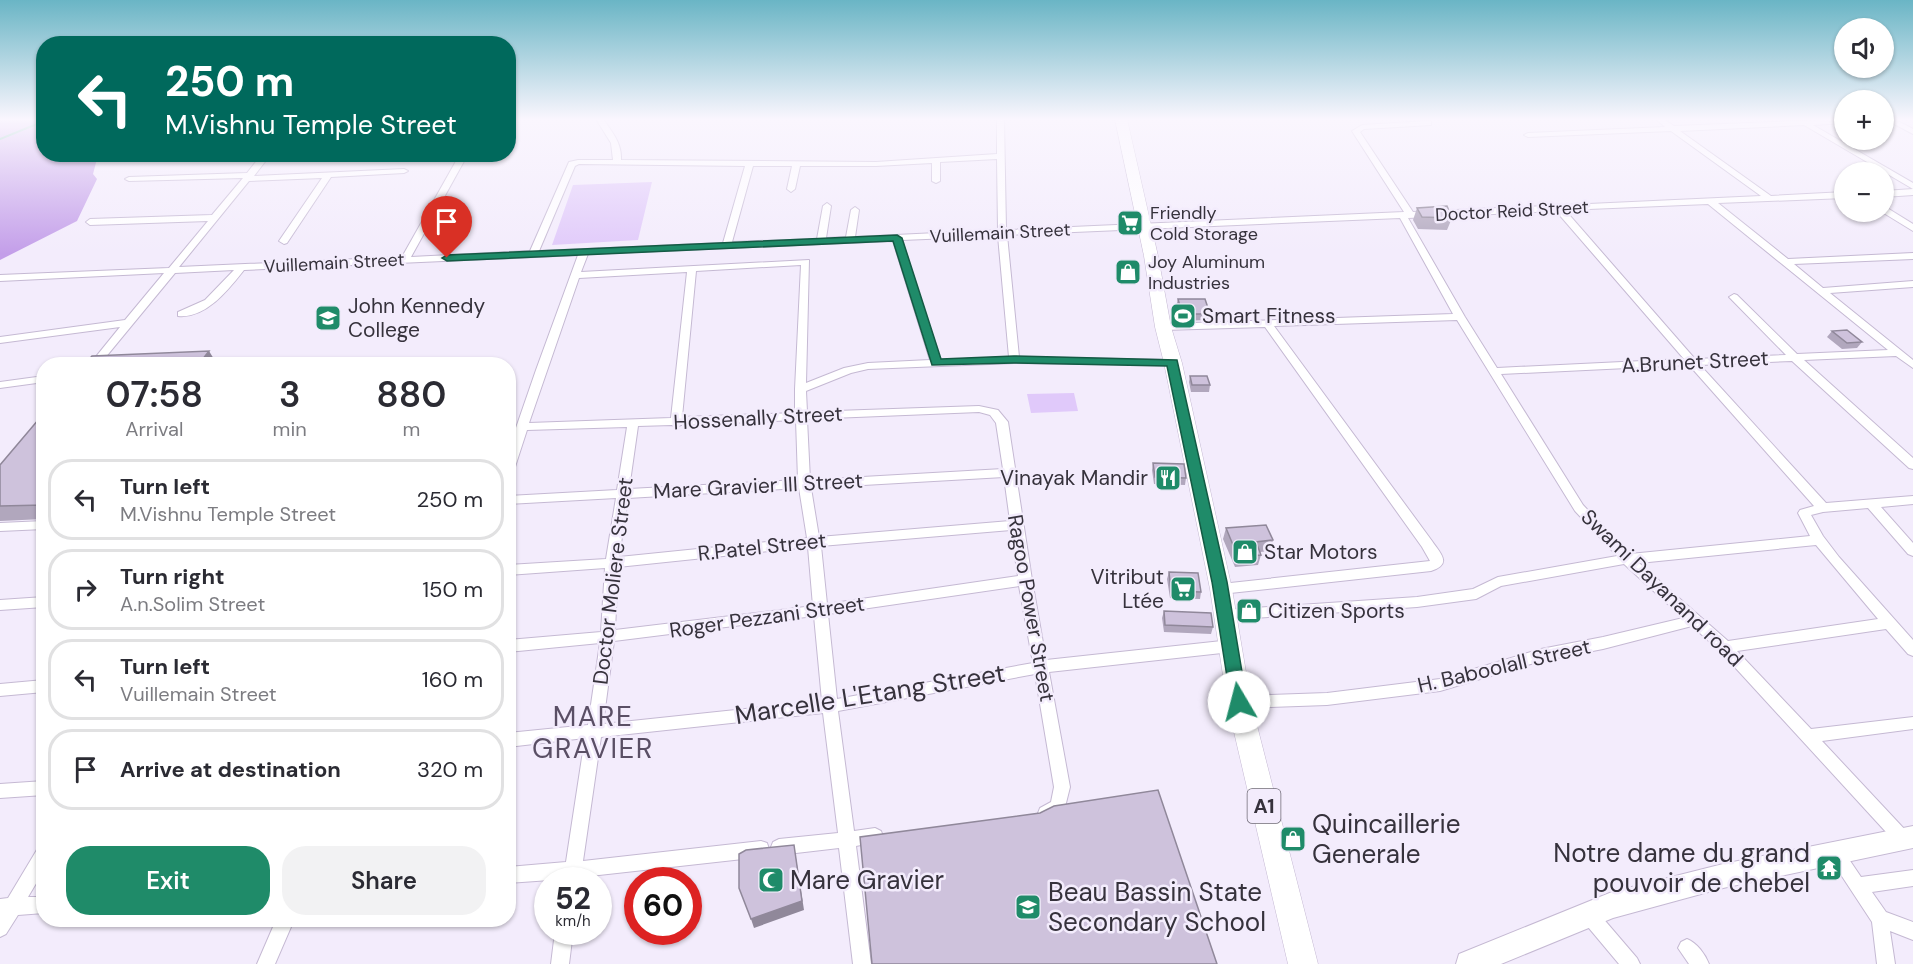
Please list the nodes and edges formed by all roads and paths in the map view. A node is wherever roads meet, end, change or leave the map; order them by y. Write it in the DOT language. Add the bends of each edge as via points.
graph roads {
  1 [pos="259,164"];
  2 [pos="458,164"];
  3 [pos="572,164"];
  4 [pos="750,164"];
  5 [pos="797,164"];
  6 [pos="876,164"];
  7 [pos="936,164"];
  8 [pos="1002,164"];
  9 [pos="1130,164"];
  10 [pos="1376,164"];
  11 [pos="1721,164"];
  12 [pos="1875,164"];
  13 [pos="404,171"];
  14 [pos="329,174"];
  15 [pos="249,177"];
  16 [pos="129,179"];
  17 [pos="936,181"];
  18 [pos="1913,187"];
  19 [pos="791,189"];
  20 [pos="1913,192"];
  21 [pos="1894,193"];
  22 [pos="1834,196"];
  23 [pos="1770,199"];
  24 [pos="1711,202"];
  25 [pos="827,206"];
  26 [pos="1560,209"];
  27 [pos="855,210"];
  28 [pos="1407,216"];
  29 [pos="1894,216"];
  30 [pos="215,218"];
  31 [pos="90,222"];
  32 [pos="1144,226"];
  33 [pos="1913,228"];
  34 [pos="1002,233"];
  35 [pos="897,238"];
  36 [pos="284,240"];
  37 [pos="850,240"];
  38 [pos="821,241"];
  39 [pos="727,245"];
  40 [pos="584,252"];
  41 [pos="533,254"];
  42 [pos="1913,256"];
  43 [pos="405,260"];
  44 [pos="1786,262"];
  45 [pos="241,267"];
  46 [pos="692,269"];
  47 [pos="172,270"];
  48 [pos="577,275"];
  49 [pos="0,278"];
  50 [pos="1913,284"];
  51 [pos="1821,291"];
  52 [pos="1734,297"];
  53 [pos="182,314"];
  54 [pos="1460,317"];
  55 [pos="129,323"];
  56 [pos="1267,323"];
  57 [pos="1163,327"];
  58 [pos="0,340"];
  59 [pos="1897,353"];
  60 [pos="101,357"];
  61 [pos="1794,357"];
  62 [pos="1014,360"];
  63 [pos="1692,362"];
  64 [pos="936,363"];
  65 [pos="1173,363"];
  66 [pos="1913,365"];
  67 [pos="1493,371"];
  68 [pos="36,380"];
  69 [pos="0,385"];
  70 [pos="800,389"];
  71 [pos="994,412"];
  72 [pos="802,415"];
  73 [pos="675,423"];
  74 [pos="633,424"];
  75 [pos="522,427"];
  76 [pos="516,445"];
  77 [pos="1913,465"];
  78 [pos="1008,473"];
  79 [pos="804,484"];
  80 [pos="623,494"];
  81 [pos="516,500"];
  82 [pos="1913,500"];
  83 [pos="1871,504"];
  84 [pos="1823,508"];
  85 [pos="36,525"];
  86 [pos="1016,525"];
  87 [pos="0,527"];
  88 [pos="1820,540"];
  89 [pos="814,542"];
  90 [pos="1913,551"];
  91 [pos="1627,559"];
  92 [pos="612,563"];
  93 [pos="516,569"];
  94 [pos="1025,580"];
  95 [pos="1221,589"];
  96 [pos="36,603"];
  97 [pos="0,605"];
  98 [pos="822,610"];
  99 [pos="1225,615"];
  100 [pos="1695,620"];
  101 [pos="1890,623"];
  102 [pos="608,638"];
  103 [pos="516,645"];
  104 [pos="1231,646"];
  105 [pos="1725,647"];
  106 [pos="1913,650"];
  107 [pos="1040,667"];
  108 [pos="36,687"];
  109 [pos="0,690"];
  110 [pos="1239,702"];
  111 [pos="830,706"];
  112 [pos="1913,723"];
  113 [pos="594,731"];
  114 [pos="1809,736"];
  115 [pos="516,739"];
  116 [pos="36,789"];
  117 [pos="0,791"];
  118 [pos="1027,819"];
  119 [pos="891,834"];
  120 [pos="1908,838"];
  121 [pos="846,839"];
  122 [pos="1834,852"];
  123 [pos="36,865"];
  124 [pos="573,867"];
  125 [pos="612,870"];
  126 [pos="516,875"];
  127 [pos="534,875"];
  128 [pos="1913,878"];
  129 [pos="1859,886"];
  130 [pos="36,905"];
  131 [pos="7,907"];
  132 [pos="1589,915"];
  133 [pos="1880,919"];
  134 [pos="282,927"];
  135 [pos="0,928"];
  136 [pos="1913,930"];
  137 [pos="562,945"];
  138 [pos="1687,948"];
  139 [pos="266,964"];
  140 [pos="560,964"];
  141 [pos="862,964"];
  142 [pos="1302,964"];
  143 [pos="1470,964"];
  144 [pos="1631,964"];
  145 [pos="1701,964"];
  146 [pos="1886,964"];
  1 -- 15 [label="street"];
  2 -- 43 [label="street"];
  3 -- 41 [label="street"];
  4 -- 39 [label="street"];
  5 -- 6 [label="street"];
  5 -- 19 [label="street"];
  7 -- 17 [label="street"];
  8 -- 34 [label="street"];
  9 -- 32 [label="main road, A1"];
  10 -- 28 [label="street, Swami Dayanand road"];
  11 -- 23 [label="street"];
  12 -- 18 [label="street"];
  13 -- 14 [label="street"];
  14 -- 15 [label="street"];
  14 -- 36 [label="street"];
  15 -- 16 [label="street"];
  15 -- 30 [label="street"];
  20 -- 21 [label="street"];
  22 -- 23 [label="street, Doctor Reid Street"];
  23 -- 24 [label="street, Doctor Reid Street"];
  24 -- 26 [label="street, Doctor Reid Street"];
  24 -- 44 [label="street"];
  25 -- 38 [label="street"];
  26 -- 28 [label="street, Doctor Reid Street"];
  26 -- 63 [label="street"];
  27 -- 37 [label="street"];
  28 -- 32 [label="street, Doctor Reid Street"];
  28 -- 54 [label="street, Swami Dayanand road"];
  29 -- 33 [label="street"];
  30 -- 31 [label="street"];
  30 -- 47 [label="street"];
  32 -- 34 [label="street, Vuillemain Street"];
  32 -- 57 [label="main road, A1"];
  34 -- 35 [label="street, Vuillemain Street"];
  34 -- 62 [label="street"];
  35 -- 37 [label="street, Vuillemain Street"];
  35 -- 64 [label="street"];
  37 -- 38 [label="street, Vuillemain Street"];
  38 -- 39 [label="street, Vuillemain Street"];
  39 -- 40 [label="street, Vuillemain Street"];
  40 -- 41 [label="street, Vuillemain Street"];
  40 -- 48 [label="street"];
  41 -- 43 [label="street, Vuillemain Street"];
  42 -- 44 [label="street"];
  43 -- 45 [label="street, Vuillemain Street"];
  44 -- 51 [label="street"];
  45 -- 47 [label="street, Vuillemain Street"];
  45 -- 53 [label="street" via="217,297"];
  46 -- 48 [label="street"];
  46 -- 70 [label="street" via="806,262"];
  46 -- 73 [label="street"];
  47 -- 49 [label="street, Vuillemain Street"];
  47 -- 55 [label="street"];
  48 -- 75 [label="street"];
  50 -- 51 [label="street"];
  51 -- 59 [label="street"];
  52 -- 61 [label="street"];
  54 -- 56 [label="street"];
  54 -- 67 [label="street, Swami Dayanand road"];
  55 -- 58 [label="street"];
  55 -- 60 [label="street"];
  56 -- 57 [label="street"];
  56 -- 95 [label="street" via="1437,563"];
  57 -- 65 [label="main road, A1"];
  59 -- 61 [label="street, A.Brunet Street"];
  59 -- 66 [label="street"];
  61 -- 63 [label="street, A.Brunet Street"];
  61 -- 77 [label="street"];
  62 -- 64 [label="street"];
  62 -- 65 [label="street"];
  63 -- 67 [label="street, A.Brunet Street"];
  63 -- 84 [label="street"];
  64 -- 70 [label="street" via="848,370"];
  65 -- 95 [label="main road, A1"];
  67 -- 91 [label="street, Swami Dayanand road" via="1578,508"];
  68 -- 69 [label="street"];
  70 -- 72 [label="street"];
  71 -- 72 [label="street, Hossenally Street" via="979,409"];
  71 -- 78 [label="street, Ragoo Power Street" via="1002,422"];
  72 -- 73 [label="street, Hossenally Street"];
  72 -- 79 [label="street"];
  73 -- 74 [label="street, Hossenally Street"];
  74 -- 75 [label="street, Hossenally Street"];
  74 -- 80 [label="street, Doctor Moliere Street"];
  75 -- 76 [label="street"];
  78 -- 79 [label="street, Mare Gravier III Street"];
  78 -- 86 [label="street, Ragoo Power Street"];
  79 -- 80 [label="street, Mare Gravier III Street"];
  79 -- 89 [label="street"];
  80 -- 81 [label="street, Mare Gravier III Street"];
  80 -- 92 [label="street, Doctor Moliere Street"];
  82 -- 83 [label="street"];
  83 -- 84 [label="street"];
  83 -- 90 [label="street"];
  84 -- 88 [label="street" via="1804,513"];
  85 -- 87 [label="street"];
  86 -- 89 [label="street, R.Patel Street"];
  86 -- 94 [label="street, Ragoo Power Street"];
  88 -- 91 [label="street"];
  88 -- 101 [label="street"];
  89 -- 92 [label="street, R.Patel Street"];
  89 -- 98 [label="street"];
  91 -- 99 [label="street" via="1498,582 1476,594 1417,602"];
  91 -- 100 [label="street, Swami Dayanand road"];
  92 -- 93 [label="street, R.Patel Street"];
  92 -- 102 [label="street, Doctor Moliere Street"];
  94 -- 98 [label="street, Roger Pezzani Street"];
  94 -- 107 [label="street, Ragoo Power Street"];
  95 -- 99 [label="main road, A1"];
  96 -- 97 [label="street"];
  98 -- 102 [label="street, Roger Pezzani Street"];
  98 -- 111 [label="street"];
  99 -- 104 [label="main road, A1"];
  100 -- 105 [label="street, Swami Dayanand road"];
  100 -- 110 [label="street, H. Baboolall Street" via="1541,655 1440,685 1327,699"];
  101 -- 105 [label="street"];
  101 -- 106 [label="street"];
  102 -- 103 [label="street, Roger Pezzani Street"];
  102 -- 113 [label="street, Doctor Moliere Street"];
  104 -- 107 [label="street, Marcelle L'Etang Street"];
  104 -- 110 [label="main road, A1"];
  105 -- 114 [label="street, Swami Dayanand road"];
  107 -- 111 [label="street, Marcelle L'Etang Street"];
  107 -- 118 [label="street, Ragoo Power Street" via="1062,787 1058,806"];
  108 -- 109 [label="street"];
  110 -- 142 [label="main road, A1"];
  111 -- 113 [label="street, Marcelle L'Etang Street"];
  111 -- 121 [label="street"];
  112 -- 114 [label="street"];
  113 -- 115 [label="street, Marcelle L'Etang Street"];
  113 -- 124 [label="street, Doctor Moliere Street"];
  114 -- 120 [label="street, Swami Dayanand road"];
  116 -- 117 [label="street"];
  119 -- 121 [label="street"];
  120 -- 122 [label="main road"];
  121 -- 125 [label="street"];
  121 -- 141 [label="street"];
  122 -- 129 [label="street"];
  122 -- 132 [label="main road" via="1723,876 1612,905"];
  123 -- 131 [label="street"];
  126 -- 127 [label="street"];
  128 -- 129 [label="street"];
  129 -- 133 [label="street"];
  130 -- 131 [label="street"];
  131 -- 135 [label="street"];
  132 -- 143 [label="main road"];
  132 -- 144 [label="street"];
  133 -- 136 [label="street"];
  133 -- 146 [label="street"];
  134 -- 139 [label="street"];
  137 -- 140 [label="street"];
  138 -- 145 [label="street"];
}
